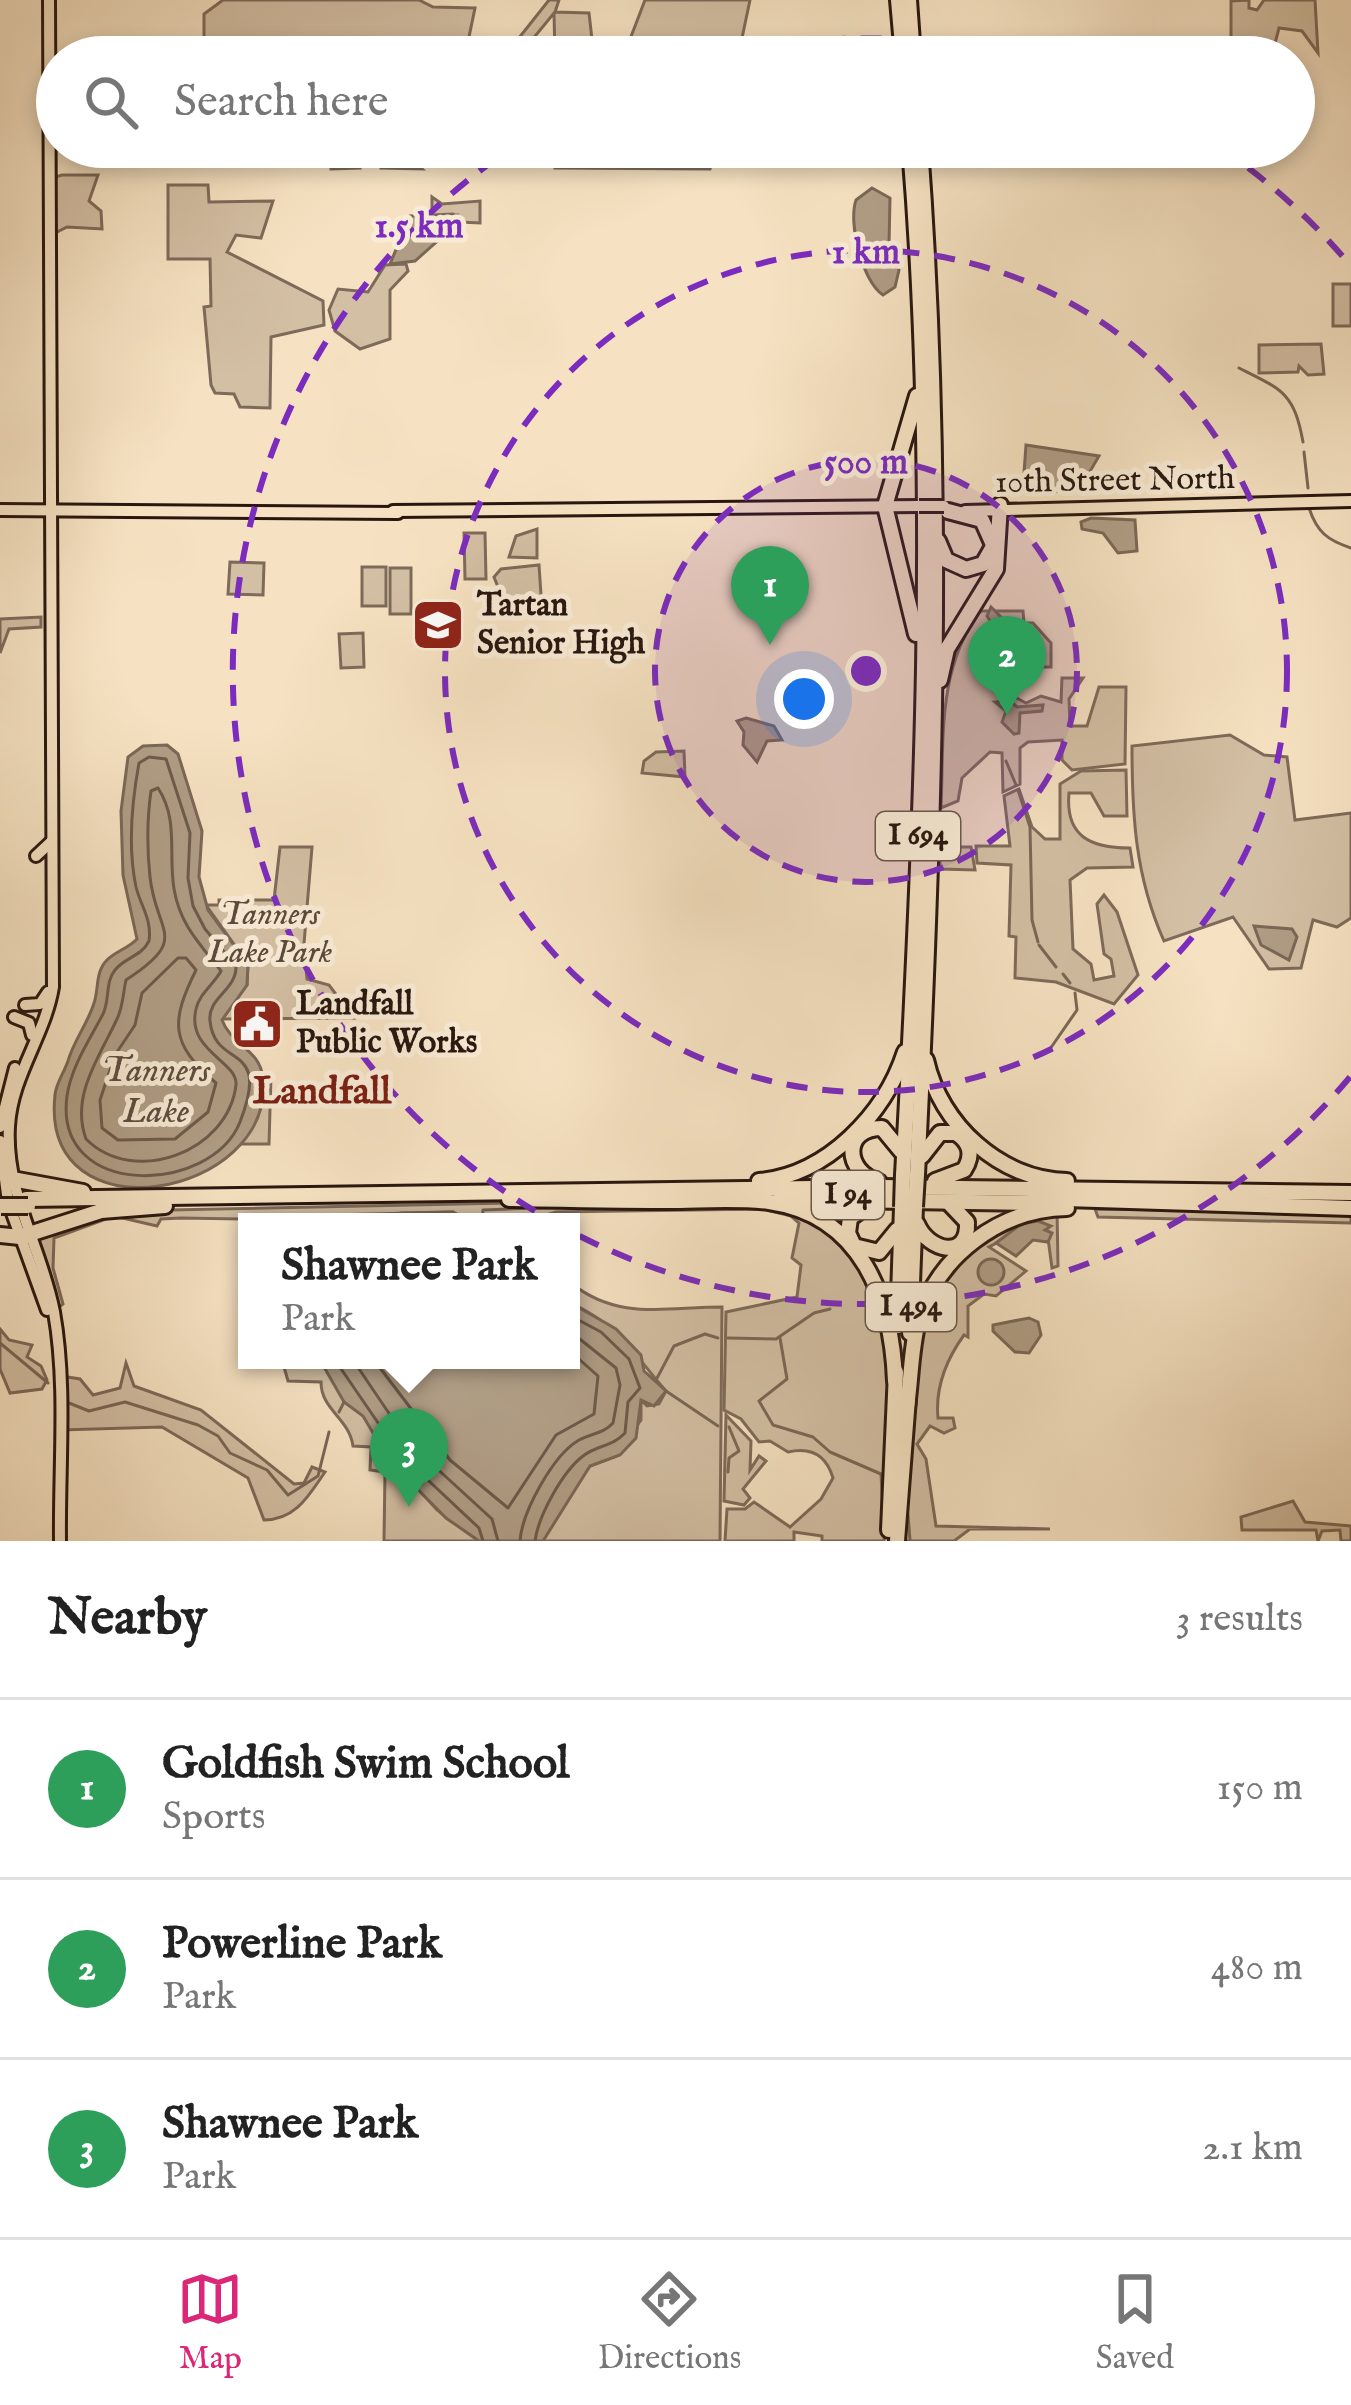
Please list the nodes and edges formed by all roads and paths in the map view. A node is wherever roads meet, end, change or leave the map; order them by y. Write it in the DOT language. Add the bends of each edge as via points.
graph roads {
  1 [pos="49,0"];
  2 [pos="898,0"];
  3 [pos="909,0"];
  4 [pos="49,36"];
  5 [pos="901,36"];
  6 [pos="912,36"];
  7 [pos="49,168"];
  8 [pos="912,168"];
  9 [pos="922,168"];
  10 [pos="923,325"];
  11 [pos="1351,498"];
  12 [pos="1001,505"];
  13 [pos="50,509"];
  14 [pos="885,509"];
  15 [pos="0,510"];
  16 [pos="592,511"];
  17 [pos="934,511"];
  18 [pos="869,512"];
  19 [pos="888,530"];
  20 [pos="994,547"];
  21 [pos="921,676"];
  22 [pos="932,757"];
  23 [pos="53,838"];
  24 [pos="53,869"];
  25 [pos="52,952"];
  26 [pos="47,992"];
  27 [pos="25,1005"];
  28 [pos="14,1017"];
  29 [pos="917,1026"];
  30 [pos="32,1035"];
  31 [pos="4,1100"];
  32 [pos="0,1127"];
  33 [pos="6,1144"];
  34 [pos="23,1145"];
  35 [pos="914,1174"];
  36 [pos="12,1178"];
  37 [pos="879,1182"];
  38 [pos="1090,1183"];
  39 [pos="731,1185"];
  40 [pos="622,1189"];
  41 [pos="1289,1193"];
  42 [pos="1351,1193"];
  43 [pos="504,1198"];
  44 [pos="938,1200"];
  45 [pos="715,1201"];
  46 [pos="168,1202"];
  47 [pos="0,1204"];
  48 [pos="1192,1205"];
  49 [pos="902,1207"];
  50 [pos="1125,1207"];
  51 [pos="1351,1208"];
  52 [pos="0,1235"];
  53 [pos="24,1236"];
  54 [pos="895,1381"];
  55 [pos="908,1407"];
  56 [pos="57,1541"];
  57 [pos="896,1541"];
  1 -- 4 [label="main road"];
  2 -- 5 [label="highway"];
  3 -- 6 [label="highway"];
  7 -- 13 [label="main road"];
  8 -- 10 [label="highway, I 694"];
  9 -- 17 [label="highway, I 694" via="934,335"];
  10 -- 14 [label="highway" via="916,404"];
  10 -- 21 [label="highway, I 694"];
  11 -- 12 [label="main road, 10th Street North"];
  12 -- 17 [label="main road, 10th Street North"];
  12 -- 20 [label="highway"];
  12 -- 22 [label="highway" via="996,569 943,662"];
  13 -- 15 [label="main road, 10th Street North"];
  13 -- 16 [label="main road, 10th Street North"];
  13 -- 23 [label="main road"];
  14 -- 16 [label="main road, 10th Street North"];
  14 -- 17 [label="main road, 10th Street North"];
  14 -- 18 [label="main road, 10th Street North"];
  14 -- 19 [label="highway"];
  16 -- 18 [label="main road, 10th Street North"];
  17 -- 20 [label="highway" via="982,520"];
  17 -- 20 [label="highway" via="940,548 955,566 978,567"];
  17 -- 22 [label="highway, I 694"];
  18 -- 19 [label="highway"];
  19 -- 21 [label="highway"];
  21 -- 29 [label="highway, I 694"];
  22 -- 29 [label="highway, I 694"];
  23 -- 24 [label="main road"];
  23 -- 24 [label="main road" via="38,858"];
  24 -- 25 [label="main road"];
  25 -- 26 [label="main road"];
  25 -- 33 [label="main road" via="51,1000 15,1088"];
  26 -- 27 [label="main road" via="37,1006"];
  26 -- 30 [label="main road"];
  28 -- 30 [label="main road" via="29,1023"];
  29 -- 35 [label="highway, I 694"];
  29 -- 38 [label="highway" via="936,1092 980,1146 1030,1177"];
  29 -- 39 [label="highway" via="890,1090 834,1150 793,1174"];
  30 -- 31 [label="main road"];
  31 -- 32 [label="main road"];
  31 -- 33 [label="main road"];
  33 -- 34 [label="main road"];
  33 -- 36 [label="main road"];
  33 -- 53 [label="main road" via="6,1193"];
  35 -- 37 [label="highway"];
  35 -- 37 [label="highway" via="892,1134 868,1129 851,1157 862,1175"];
  35 -- 38 [label="highway"];
  35 -- 49 [label="highway, I 494, bridge"];
  36 -- 46 [label="highway"];
  36 -- 53 [label="main road"];
  37 -- 39 [label="highway"];
  38 -- 41 [label="highway"];
  39 -- 40 [label="highway"];
  40 -- 41 [label="highway, I 94"];
  40 -- 46 [label="highway, I 94"];
  41 -- 42 [label="highway, I 94"];
  43 -- 45 [label="highway"];
  43 -- 46 [label="highway, I 94" via="374,1206"];
  43 -- 48 [label="highway, I 94" via="890,1195"];
  44 -- 49 [label="highway"];
  44 -- 49 [label="highway" via="956,1206 967,1222 953,1249 930,1245"];
  44 -- 50 [label="highway"];
  45 -- 49 [label="highway"];
  45 -- 54 [label="highway" via="794,1208 843,1241 885,1299"];
  46 -- 47 [label="highway, I 94, bridge"];
  46 -- 53 [label="highway" via="94,1213"];
  48 -- 50 [label="highway"];
  48 -- 51 [label="highway, I 94"];
  49 -- 54 [label="highway, I 494"];
  49 -- 55 [label="highway, I 494"];
  50 -- 55 [label="highway" via="1032,1211 974,1241 926,1299"];
  52 -- 53 [label="highway"];
  53 -- 56 [label="main road" via="51,1333"];
  54 -- 57 [label="highway, I 494"];
  55 -- 57 [label="highway, I 494"];
}
